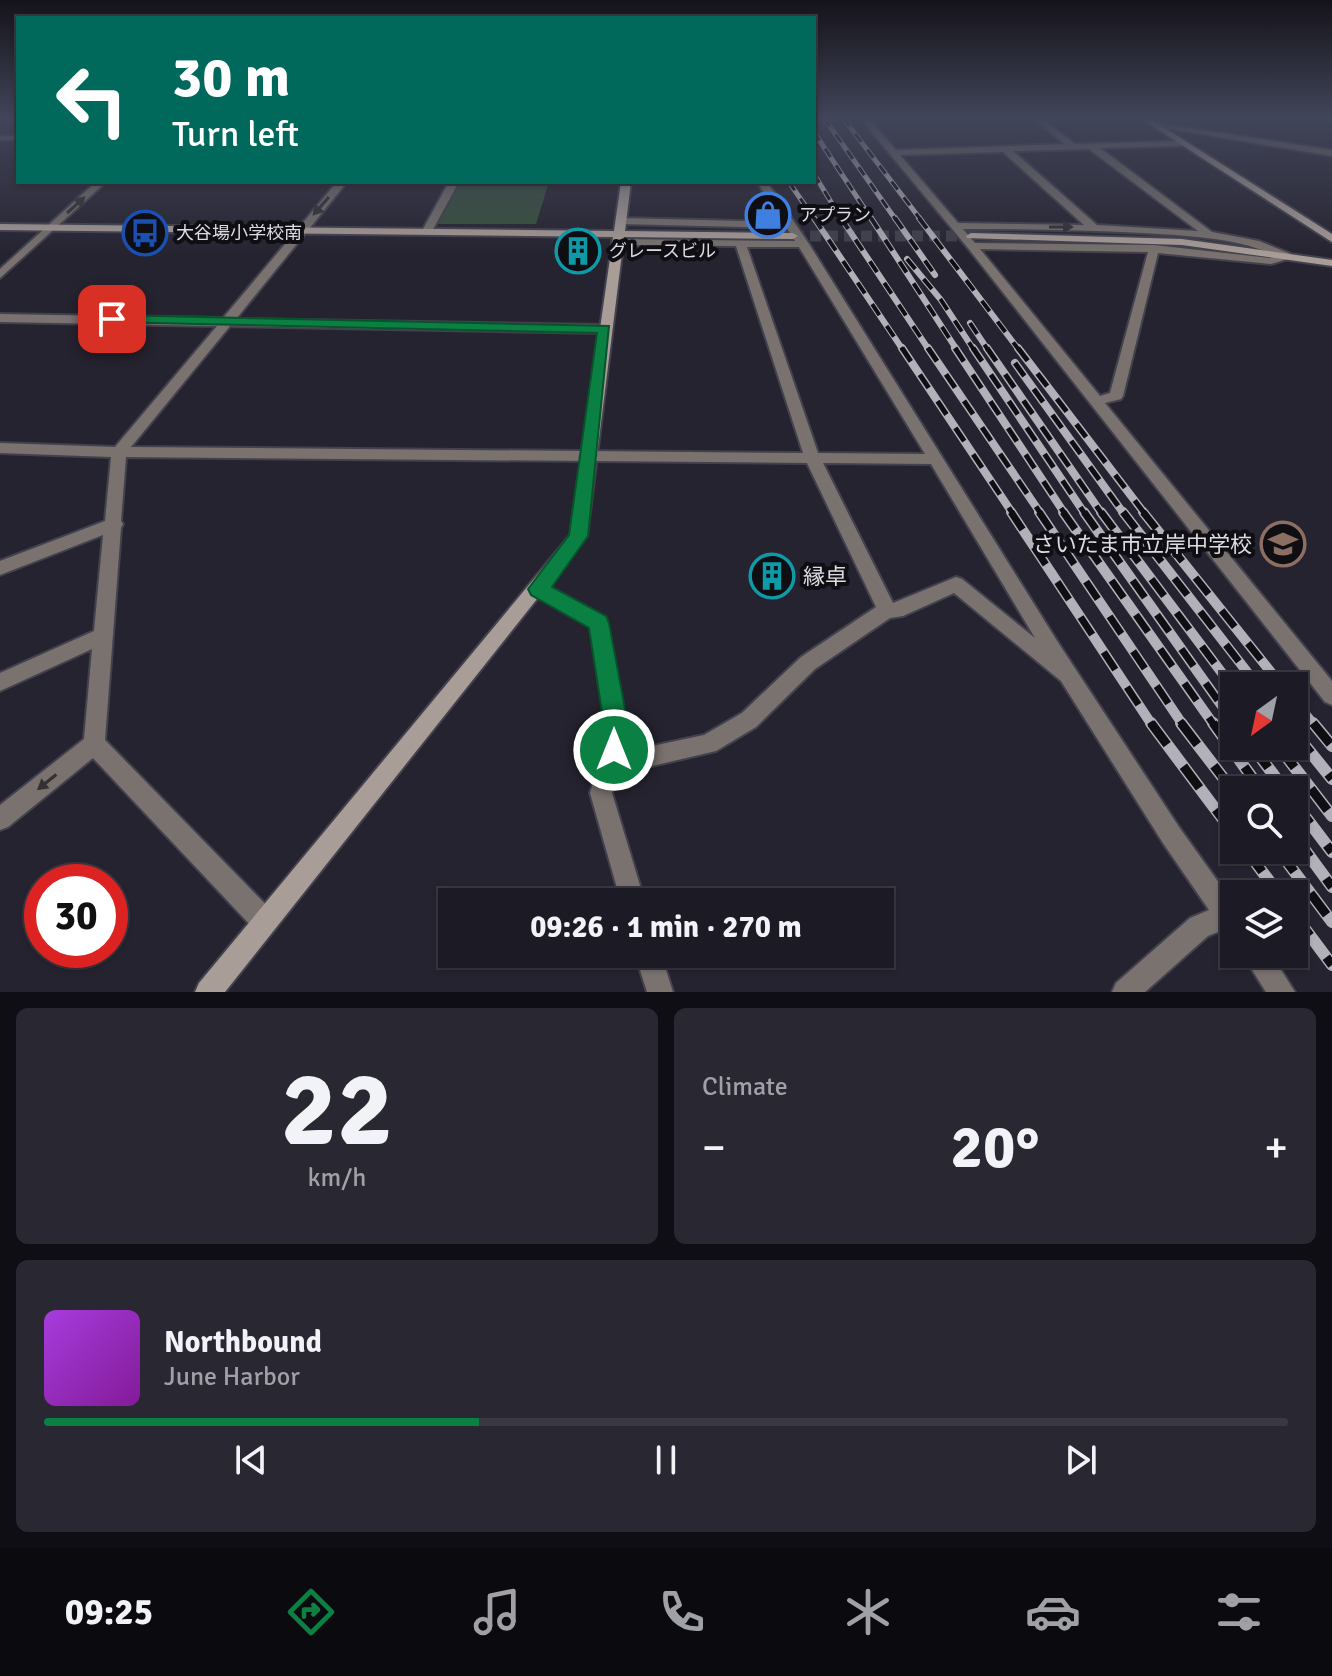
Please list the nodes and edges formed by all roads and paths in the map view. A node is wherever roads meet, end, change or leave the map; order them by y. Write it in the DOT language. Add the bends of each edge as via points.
graph roads {
  1 [pos="904,164"];
  2 [pos="1022,164"];
  3 [pos="1115,164"];
  4 [pos="1214,164"];
  5 [pos="99,184"];
  6 [pos="340,184"];
  7 [pos="453,184"];
  8 [pos="626,184"];
  9 [pos="763,184"];
  10 [pos="0,227"];
  11 [pos="51,227"];
  12 [pos="1093,227"];
  13 [pos="300,230"];
  14 [pos="427,231"];
  15 [pos="619,232"];
  16 [pos="1208,234"];
  17 [pos="797,236"];
  18 [pos="965,236"];
  19 [pos="1332,239"];
  20 [pos="740,243"];
  21 [pos="1154,248"];
  22 [pos="1287,256"];
  23 [pos="1332,263"];
  24 [pos="0,275"];
  25 [pos="0,318"];
  26 [pos="225,320"];
  27 [pos="604,329"];
  28 [pos="1095,401"];
  29 [pos="0,448"];
  30 [pos="119,452"];
  31 [pos="590,456"];
  32 [pos="813,459"];
  33 [pos="937,459"];
  34 [pos="115,524"];
  35 [pos="0,568"];
  36 [pos="538,589"];
  37 [pos="887,610"];
  38 [pos="103,636"];
  39 [pos="0,682"];
  40 [pos="1075,683"];
  41 [pos="1332,696"];
  42 [pos="94,744"];
  43 [pos="614,750"];
  44 [pos="0,819"];
  45 [pos="629,888"];
  46 [pos="1220,904"];
  47 [pos="264,921"];
  48 [pos="1220,922"];
  49 [pos="652,968"];
  50 [pos="1265,968"];
  51 [pos="208,992"];
  52 [pos="660,992"];
  53 [pos="1125,992"];
  54 [pos="1282,992"];
  1 -- 18 [label="street"];
  2 -- 12 [label="street"];
  3 -- 16 [label="street"];
  4 -- 19 [label="street"];
  11 -- 5 [label="street, one-way"];
  6 -- 13 [label="street, one-way"];
  7 -- 14 [label="street"];
  8 -- 15 [label="street"];
  9 -- 17 [label="street"];
  10 -- 11 [label="street"];
  11 -- 13 [label="street"];
  11 -- 24 [label="street"];
  12 -- 16 [label="street"];
  18 -- 12 [label="street, one-way"];
  13 -- 14 [label="street"];
  13 -- 26 [label="street"];
  14 -- 15 [label="street"];
  15 -- 17 [label="street"];
  15 -- 20 [label="street"];
  15 -- 27 [label="street"];
  16 -- 22 [label="street" via="1267,246"];
  17 -- 20 [label="street"];
  17 -- 33 [label="street"];
  18 -- 21 [label="street"];
  18 -- 22 [label="street" via="1182,242"];
  18 -- 28 [label="street"];
  20 -- 32 [label="street"];
  21 -- 22 [label="street" via="1271,261"];
  21 -- 28 [label="street" via="1116,396"];
  22 -- 23 [label="street"];
  25 -- 26 [label="street"];
  26 -- 27 [label="street"];
  26 -- 30 [label="street"];
  27 -- 31 [label="street"];
  28 -- 41 [label="street"];
  29 -- 30 [label="street"];
  30 -- 31 [label="street"];
  30 -- 34 [label="street"];
  31 -- 32 [label="street"];
  31 -- 36 [label="street" via="579,536"];
  32 -- 33 [label="street"];
  32 -- 37 [label="street"];
  33 -- 40 [label="street"];
  34 -- 35 [label="street"];
  34 -- 38 [label="street"];
  36 -- 43 [label="street" via="599,623 616,725"];
  36 -- 47 [label="street"];
  37 -- 40 [label="street" via="896,611 956,584"];
  37 -- 43 [label="street" via="808,663 749,720 708,744 652,756"];
  38 -- 39 [label="street"];
  38 -- 42 [label="street"];
  40 -- 46 [label="street" via="1134,781"];
  42 -- 44 [label="street, one-way"];
  42 -- 47 [label="street"];
  43 -- 45 [label="street" via="601,793"];
  47 -- 51 [label="street"];
  48 -- 53 [label="street" via="1199,927"];
  49 -- 52 [label="street"];
  50 -- 54 [label="street"];
}
